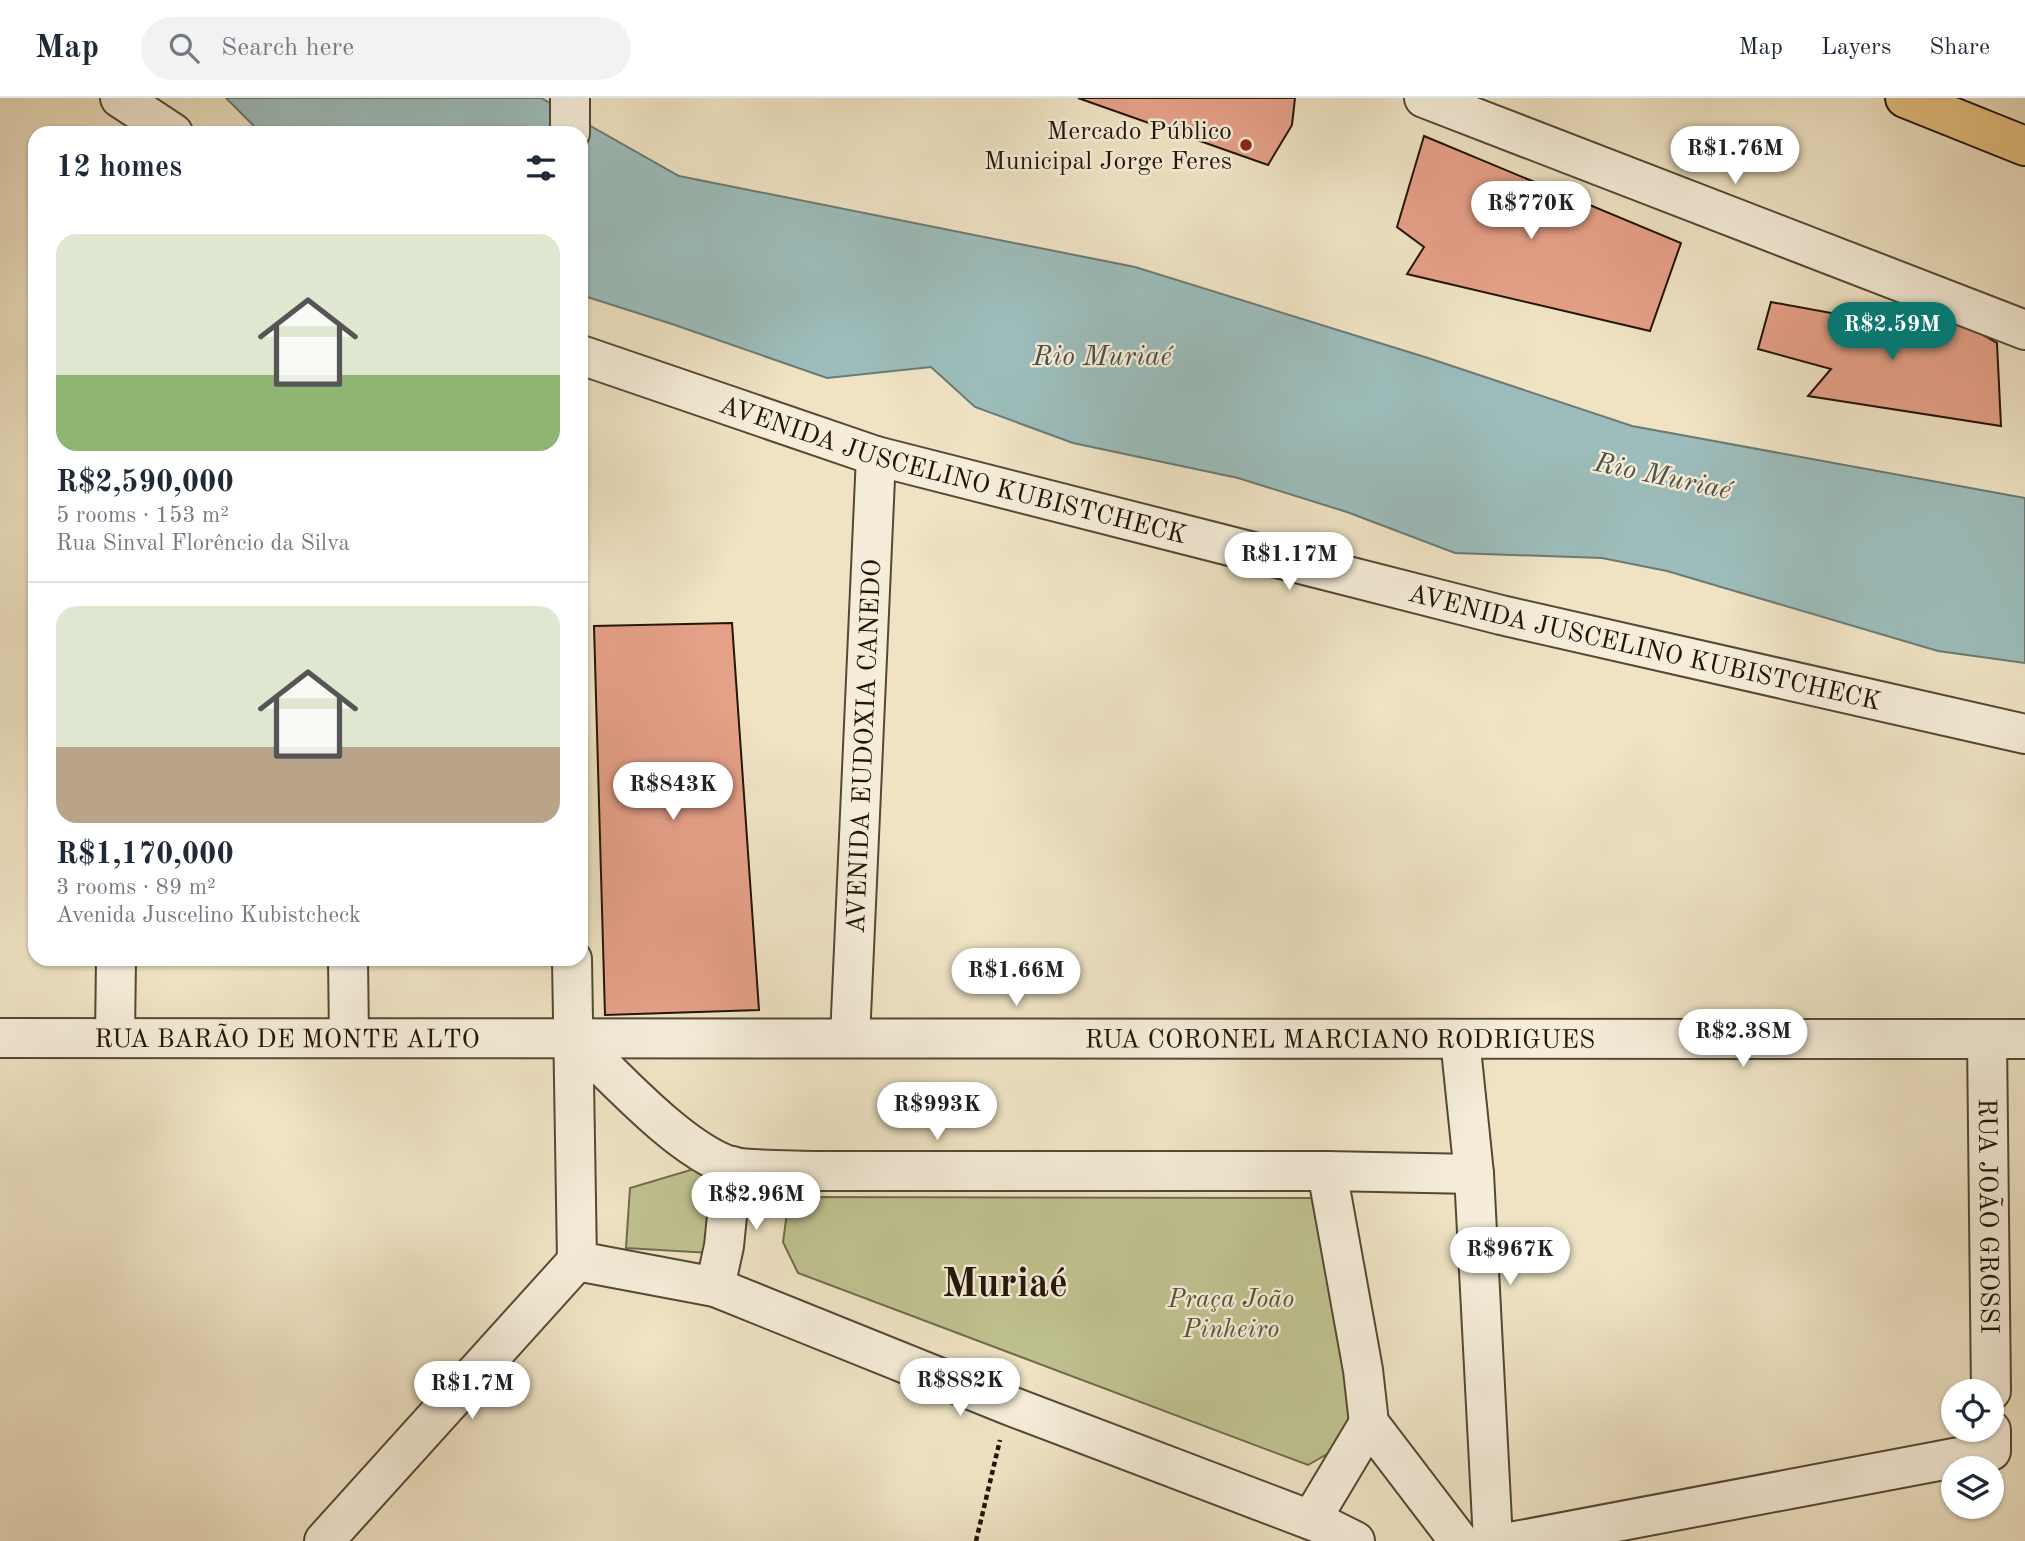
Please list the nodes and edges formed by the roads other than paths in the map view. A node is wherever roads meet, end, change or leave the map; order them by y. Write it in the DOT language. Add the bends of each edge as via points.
graph roads {
  1 [pos="1424,98"];
  2 [pos="1905,98"];
  3 [pos="124,111"];
  4 [pos="157,126"];
  5 [pos="2025,146"];
  6 [pos="2025,330"];
  7 [pos="588,357"];
  8 [pos="876,456"];
  9 [pos="2025,734"];
  10 [pos="116,966"];
  11 [pos="348,966"];
  12 [pos="572,966"];
  13 [pos="115,1037"];
  14 [pos="349,1037"];
  15 [pos="573,1037"];
  16 [pos="0,1038"];
  17 [pos="850,1038"];
  18 [pos="1460,1039"];
  19 [pos="1987,1039"];
  20 [pos="2025,1039"];
  21 [pos="732,1166"];
  22 [pos="1327,1171"];
  23 [pos="1474,1174"];
  24 [pos="577,1261"];
  25 [pos="715,1287"];
  26 [pos="1991,1379"];
  27 [pos="1369,1423"];
  28 [pos="1986,1442"];
  29 [pos="1311,1520"];
  30 [pos="324,1541"];
  31 [pos="1355,1541"];
  32 [pos="1459,1541"];
  33 [pos="1493,1541"];
  34 [pos="1516,1541"];
  1 -- 6 [label="street"];
  2 -- 5 [label="highway"];
  3 -- 4 [label="street"];
  7 -- 8 [label="street, AVENIDA JUSCELINO KUBISTCHECK"];
  8 -- 9 [label="street, AVENIDA JUSCELINO KUBISTCHECK" via="1501,615"];
  8 -- 17 [label="street, AVENIDA EUDOXIA CANEDO"];
  10 -- 13 [label="street"];
  11 -- 14 [label="street"];
  12 -- 15 [label="street"];
  13 -- 14 [label="street, RUA BARÃO DE MONTE ALTO"];
  13 -- 16 [label="street, RUA BARÃO DE MONTE ALTO"];
  14 -- 15 [label="street, RUA BARÃO DE MONTE ALTO"];
  15 -- 17 [label="street, RUA CORONEL MARCIANO RODRIGUES"];
  15 -- 21 [label="street" via="682,1138"];
  15 -- 24 [label="street"];
  17 -- 18 [label="street, RUA CORONEL MARCIANO RODRIGUES"];
  18 -- 19 [label="street, RUA CORONEL MARCIANO RODRIGUES"];
  18 -- 23 [label="street"];
  19 -- 20 [label="street, RUA CORONEL MARCIANO RODRIGUES"];
  19 -- 26 [label="street, RUA JOÃO GROSSI"];
  21 -- 22 [label="street" via="816,1171"];
  21 -- 25 [label="street"];
  22 -- 23 [label="street"];
  22 -- 27 [label="street"];
  23 -- 33 [label="street"];
  24 -- 25 [label="street"];
  24 -- 30 [label="street"];
  25 -- 29 [label="street"];
  27 -- 29 [label="street"];
  27 -- 32 [label="street"];
  28 -- 34 [label="street"];
  29 -- 31 [label="street"];
}
